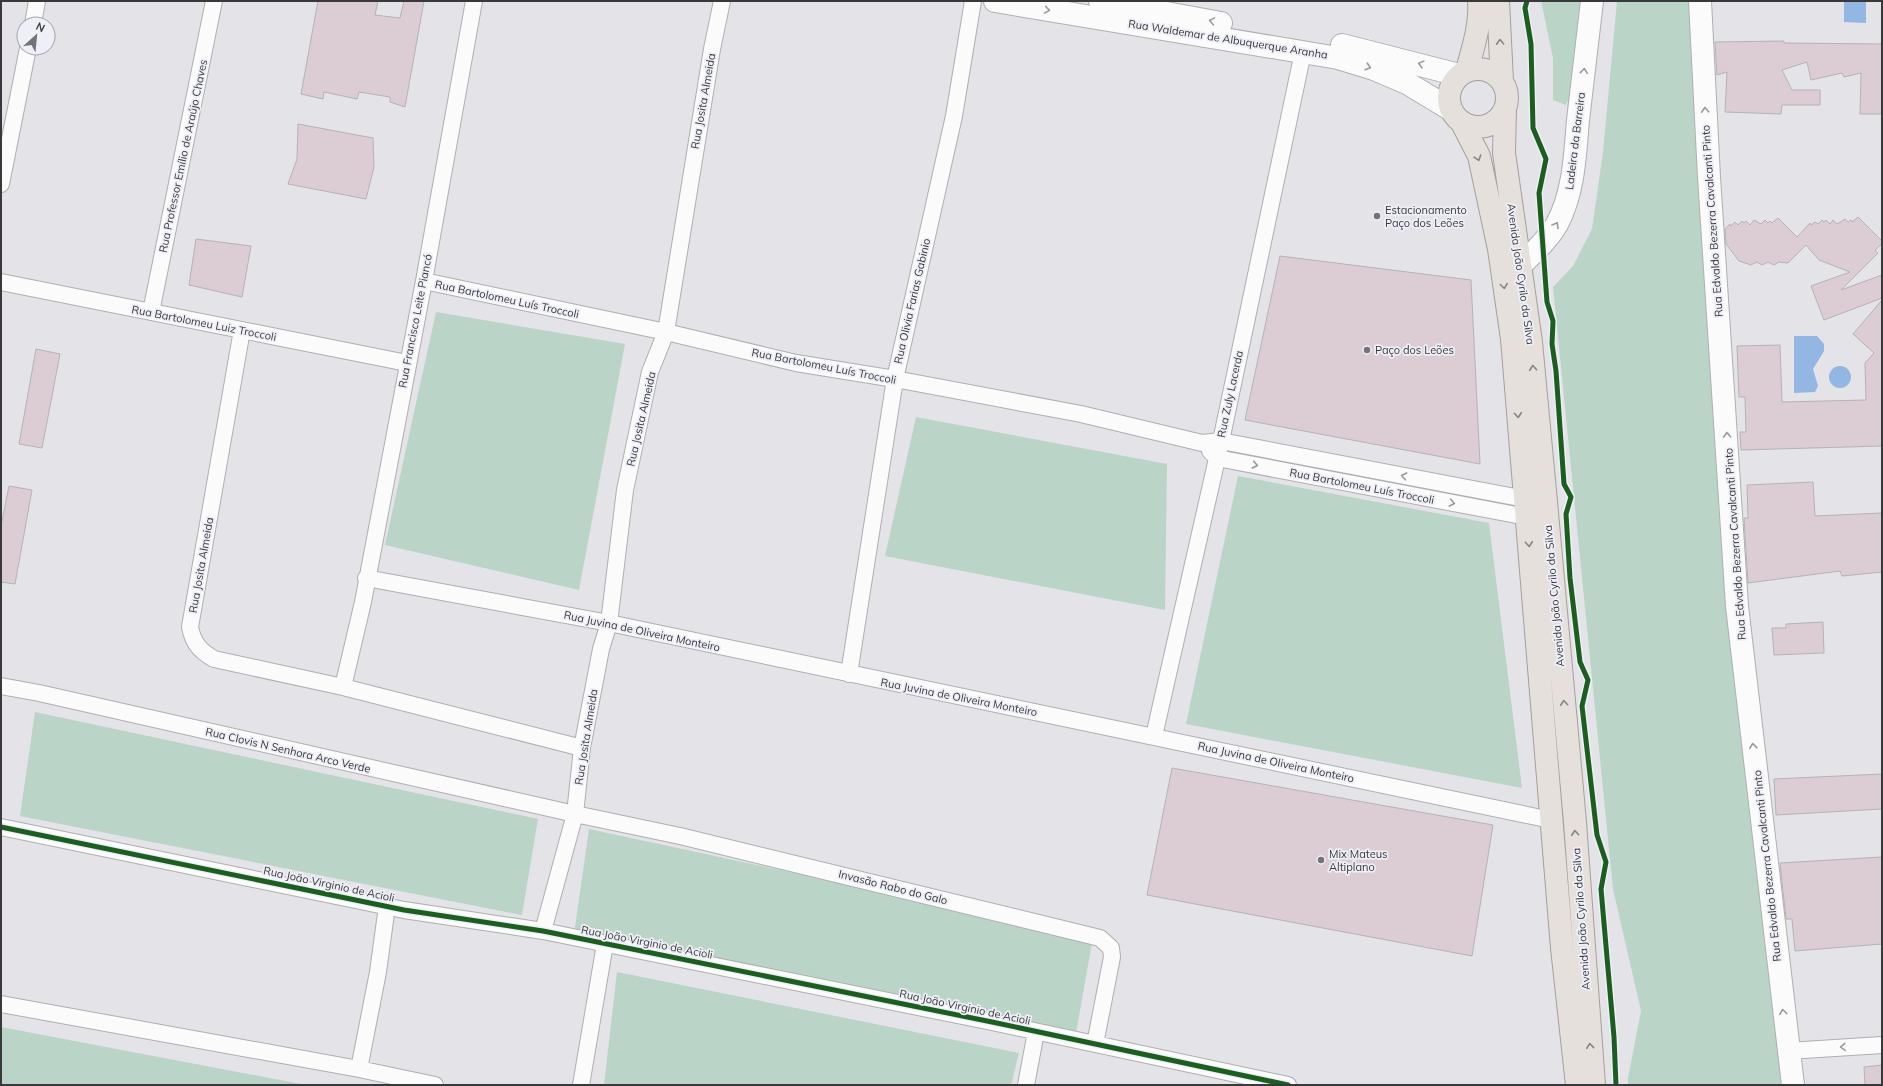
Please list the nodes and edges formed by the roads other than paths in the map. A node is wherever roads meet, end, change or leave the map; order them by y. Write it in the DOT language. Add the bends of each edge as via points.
graph roads {
  1 [pos="37,1"];
  2 [pos="214,1"];
  3 [pos="474,1"];
  4 [pos="722,1"];
  5 [pos="973,1"];
  6 [pos="995,1"];
  7 [pos="1100,1"];
  8 [pos="1480,1"];
  9 [pos="1498,1"];
  10 [pos="1592,1"];
  11 [pos="1700,1"];
  12 [pos="34,16"];
  13 [pos="1303,52"];
  14 [pos="26,56"];
  15 [pos="1463,72"];
  16 [pos="1502,81"];
  17 [pos="1505,109"];
  18 [pos="1456,116"];
  19 [pos="1,184"];
  20 [pos="1521,265"];
  21 [pos="424,281"];
  22 [pos="1,282"];
  23 [pos="151,312"];
  24 [pos="242,330"];
  25 [pos="666,332"];
  26 [pos="407,363"];
  27 [pos="895,379"];
  28 [pos="1221,441"];
  29 [pos="1202,443"];
  30 [pos="1217,458"];
  31 [pos="1526,508"];
  32 [pos="366,578"];
  33 [pos="610,623"];
  34 [pos="849,674"];
  35 [pos="1,686"];
  36 [pos="343,687"];
  37 [pos="1154,736"];
  38 [pos="582,748"];
  39 [pos="574,814"];
  40 [pos="1551,820"];
  41 [pos="1,827"];
  42 [pos="387,906"];
  43 [pos="543,931"];
  44 [pos="605,944"];
  45 [pos="1,1004"];
  46 [pos="1036,1032"];
  47 [pos="1095,1044"];
  48 [pos="1882,1045"];
  49 [pos="1788,1051"];
  50 [pos="359,1069"];
  51 [pos="435,1085"];
  52 [pos="581,1085"];
  53 [pos="1026,1085"];
  54 [pos="1288,1085"];
  55 [pos="1577,1085"];
  56 [pos="1594,1085"];
  57 [pos="1793,1085"];
  1 -- 12 [label="street"];
  2 -- 23 [label="street, Rua Professor Emílio de Araújo Chaves"];
  3 -- 21 [label="street, Rua Francisco Leite Piancó"];
  4 -- 25 [label="street, Rua Josita Almeida"];
  5 -- 27 [label="street, Rua Olivia Farias Gabinio" via="954,116"];
  6 -- 13 [label="street, Rua Waldemar de Albuquerque Aranha, one-way"];
  15 -- 7 [label="street, one-way" via="1348,46"];
  8 -- 15 [label="main road" via="1474,47"];
  16 -- 9 [label="main road, one-way"];
  20 -- 10 [label="street, Ladeira da Barreira, one-way" via="1557,225 1566,205 1572,181"];
  49 -- 11 [label="street, Rua Edvaldo Bezerra Cavalcanti Pinto, one-way" via="1737,606"];
  13 -- 18 [label="street, Rua Waldemar de Albuquerque Aranha, one-way" via="1338,58 1374,69 1407,83"];
  13 -- 28 [label="street, Rua Zuly Lacerda"];
  14 -- 19 [label="street"];
  15 -- 16 [label="main road" via="1476,68 1486,69"];
  15 -- 18 [label="main road" via="1452,82 1449,90 1448,100"];
  16 -- 17 [label="main road" via="1506,90"];
  17 -- 18 [label="main road" via="1500,118 1482,127 1472,127"];
  17 -- 20 [label="main road, Avenida João Cyrilo da Silva" via="1504,153"];
  18 -- 31 [label="main road, Avenida João Cyrilo da Silva, one-way" via="1479,156 1499,249 1512,339"];
  56 -- 20 [label="main road, Avenida João Cyrilo da Silva, one-way" via="1574,814 1531,342"];
  21 -- 25 [label="street, Rua Bartolomeu Luís Troccoli"];
  21 -- 26 [label="street, Rua Francisco Leite Piancó"];
  22 -- 23 [label="street, Rua Bartolomeu Luiz Troccoli"];
  23 -- 24 [label="street, Rua Bartolomeu Luiz Troccoli"];
  24 -- 26 [label="street, Rua Bartolomeu Luiz Troccoli"];
  24 -- 36 [label="street, Rua Josita Almeida" via="190,627 192,638 198,647 214,659"];
  25 -- 27 [label="street, Rua Bartolomeu Luís Troccoli" via="796,363"];
  25 -- 33 [label="street, Rua Josita Almeida" via="650,372 625,490"];
  26 -- 32 [label="street, Rua Francisco Leite Piancó"];
  27 -- 29 [label="street, Rua Bartolomeu Luís Troccoli" via="1081,414"];
  27 -- 34 [label="street, Rua Olivia Farias Gabinio"];
  28 -- 29 [label="street, Rua Bartolomeu Luís Troccoli"];
  28 -- 30 [label="street, Rua Zuly Lacerda"];
  31 -- 28 [label="street, Rua Bartolomeu Luís Troccoli, one-way"];
  29 -- 30 [label="street"];
  30 -- 31 [label="street, Rua Bartolomeu Luís Troccoli, one-way"];
  30 -- 37 [label="street, Rua Zuly Lacerda"];
  31 -- 40 [label="main road, Avenida João Cyrilo da Silva, one-way"];
  32 -- 33 [label="street, Rua Juvina de Oliveira Monteiro"];
  32 -- 36 [label="street, Rua Francisco Leite Piancó" via="363,602"];
  33 -- 34 [label="street, Rua Juvina de Oliveira Monteiro"];
  33 -- 38 [label="street, Rua Josita Almeida" via="601,649"];
  34 -- 37 [label="street, Rua Juvina de Oliveira Monteiro"];
  35 -- 39 [label="street, Rua Clovis N Senhora Arco Verde"];
  36 -- 38 [label="street, Rua Josita Almeida"];
  37 -- 40 [label="street, Rua Juvina de Oliveira Monteiro"];
  38 -- 39 [label="street, Rua Josita Almeida"];
  39 -- 43 [label="street, Rua Josita Almeida"];
  39 -- 47 [label="street, Invasão Rabo do Galo" via="688,838 1100,938 1111,948 1112,957"];
  40 -- 55 [label="main road, Avenida João Cyrilo da Silva"];
  41 -- 42 [label="street, Rua João Virginio de Acioli"];
  42 -- 43 [label="street, Rua João Virginio de Acioli"];
  42 -- 50 [label="street" via="378,972"];
  43 -- 44 [label="street, Rua João Virginio de Acioli"];
  44 -- 46 [label="street, Rua João Virginio de Acioli"];
  44 -- 52 [label="street"];
  45 -- 50 [label="street"];
  46 -- 47 [label="street, Rua João Virginio de Acioli"];
  46 -- 53 [label="street"];
  47 -- 54 [label="street, Rua João Virginio de Acioli"];
  48 -- 49 [label="street, one-way"];
  49 -- 57 [label="street, Rua Edvaldo Bezerra Cavalcanti Pinto"];
  50 -- 51 [label="street"];
}
